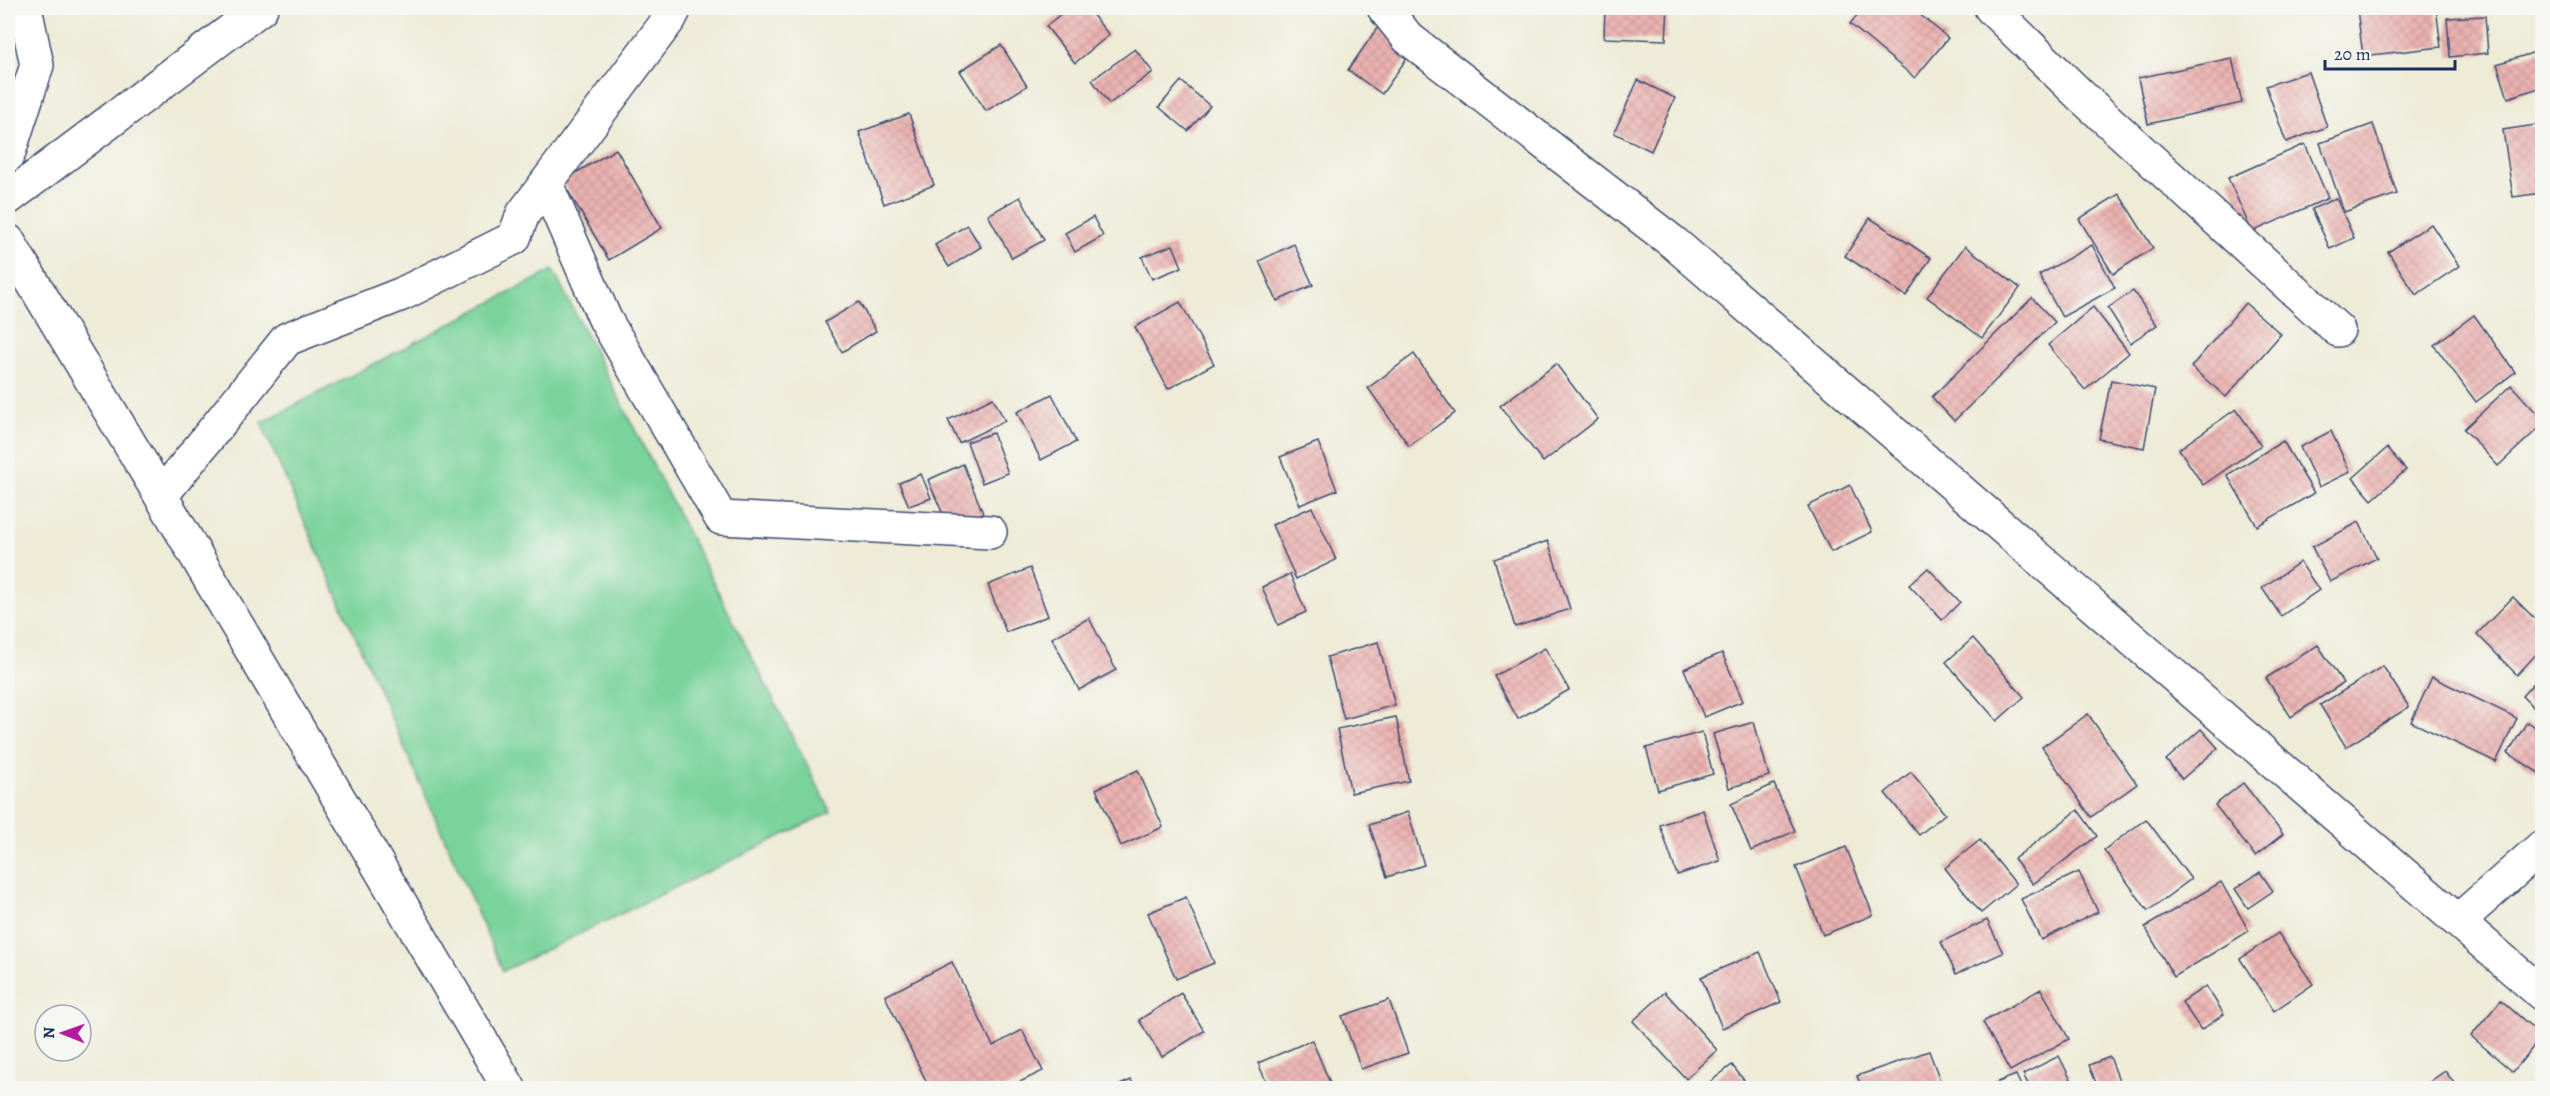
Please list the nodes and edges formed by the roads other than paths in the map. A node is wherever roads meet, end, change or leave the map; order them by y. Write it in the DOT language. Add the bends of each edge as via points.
graph roads {
  1 [pos="25,8"];
  2 [pos="261,8"];
  3 [pos="675,8"];
  4 [pos="1384,8"];
  5 [pos="1991,8"];
  6 [pos="8,155"];
  7 [pos="546,184"];
  8 [pos="8,198"];
  9 [pos="8,241"];
  10 [pos="2338,330"];
  11 [pos="161,496"];
  12 [pos="990,532"];
  13 [pos="2542,847"];
  14 [pos="2458,921"];
  15 [pos="2542,993"];
  16 [pos="509,1089"];
  1 -- 6 [label="street" via="37,65"];
  2 -- 8 [label="street"];
  3 -- 7 [label="street"];
  4 -- 14 [label="street" via="1408,38 1674,243"];
  5 -- 10 [label="street" via="2080,95"];
  7 -- 11 [label="street" via="523,214 514,238 402,294 287,339"];
  7 -- 12 [label="street" via="605,319 721,518"];
  9 -- 11 [label="street"];
  11 -- 16 [label="street"];
  13 -- 14 [label="street"];
  14 -- 15 [label="street"];
}
